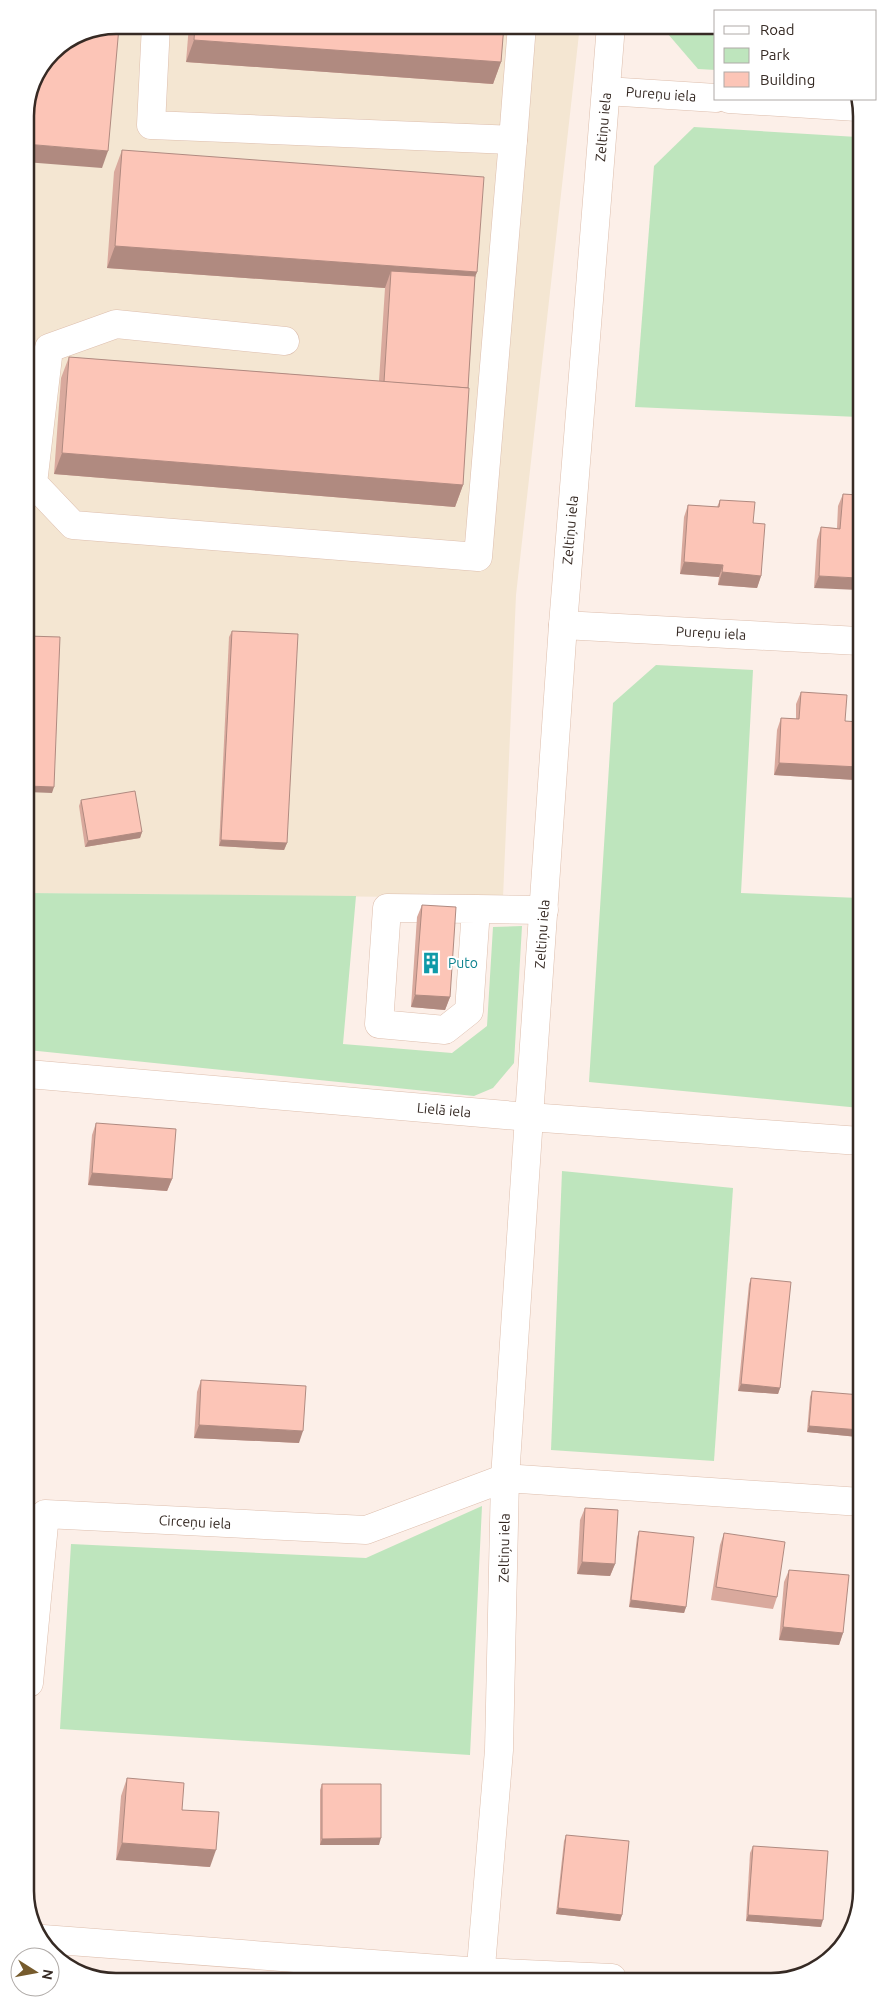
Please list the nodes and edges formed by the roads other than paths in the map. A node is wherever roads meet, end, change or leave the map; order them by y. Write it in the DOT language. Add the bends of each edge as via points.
graph roads {
  1 [pos="156,34"];
  2 [pos="521,34"];
  3 [pos="610,34"];
  4 [pos="606,91"];
  5 [pos="714,98"];
  6 [pos="745,100"];
  7 [pos="853,107"];
  8 [pos="513,140"];
  9 [pos="285,340"];
  10 [pos="34,475"];
  11 [pos="34,484"];
  12 [pos="563,625"];
  13 [pos="853,642"];
  14 [pos="476,908"];
  15 [pos="544,910"];
  16 [pos="34,1075"];
  17 [pos="529,1117"];
  18 [pos="853,1141"];
  19 [pos="505,1478"];
  20 [pos="853,1501"];
  21 [pos="34,1630"];
  22 [pos="50,1940"];
  23 [pos="456,1973"];
  24 [pos="480,1973"];
  1 -- 8 [label="street" via="151,125"];
  2 -- 8 [label="street"];
  3 -- 4 [label="street, Zeltiņu iela"];
  4 -- 5 [label="street, Pureņu iela"];
  4 -- 12 [label="street, Zeltiņu iela"];
  6 -- 7 [label="street"];
  8 -- 11 [label="street" via="478,557 73,525"];
  9 -- 10 [label="street" via="116,324 49,348"];
  12 -- 13 [label="street, Pureņu iela"];
  12 -- 15 [label="street, Zeltiņu iela"];
  14 -- 14 [label="street" via="469,1011 445,1030 379,1024 387,908"];
  14 -- 15 [label="street"];
  15 -- 17 [label="street, Zeltiņu iela"];
  16 -- 17 [label="street, Lielā iela"];
  17 -- 18 [label="street, Lielā iela"];
  17 -- 19 [label="street, Zeltiņu iela"];
  19 -- 20 [label="street"];
  19 -- 21 [label="street, Circeņu iela" via="366,1530 45,1514"];
  19 -- 24 [label="street, Zeltiņu iela" via="500,1750"];
  22 -- 23 [label="street"];
}
